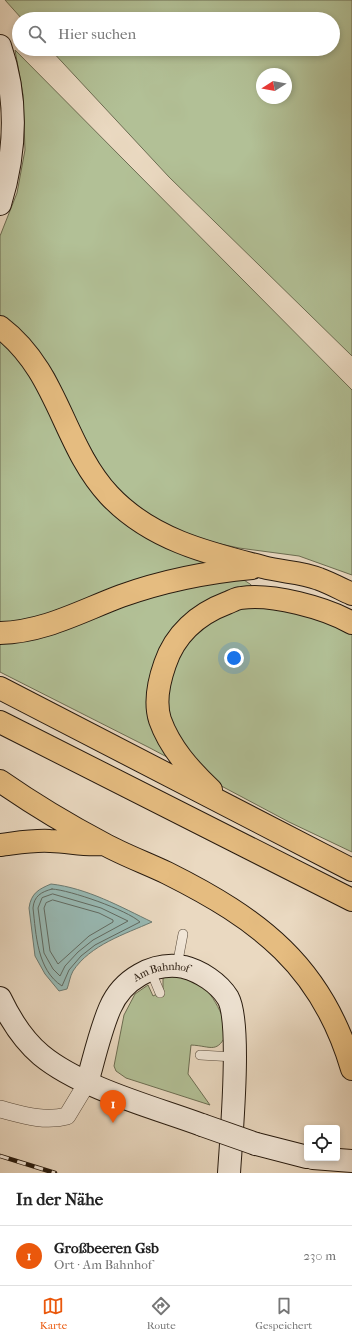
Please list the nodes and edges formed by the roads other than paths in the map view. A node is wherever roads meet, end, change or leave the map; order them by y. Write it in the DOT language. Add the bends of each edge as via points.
graph roads {
  1 [pos="0,46"];
  2 [pos="0,204"];
  3 [pos="0,328"];
  4 [pos="263,567"];
  5 [pos="352,594"];
  6 [pos="352,623"];
  7 [pos="0,633"];
  8 [pos="0,688"];
  9 [pos="0,722"];
  10 [pos="0,781"];
  11 [pos="228,806"];
  12 [pos="104,844"];
  13 [pos="0,845"];
  14 [pos="352,870"];
  15 [pos="352,900"];
  16 [pos="183,934"];
  17 [pos="177,966"];
  18 [pos="150,969"];
  19 [pos="160,993"];
  20 [pos="0,998"];
  21 [pos="200,1055"];
  22 [pos="234,1057"];
  23 [pos="352,1068"];
  24 [pos="87,1083"];
  25 [pos="0,1109"];
  26 [pos="304,1156"];
  27 [pos="340,1160"];
  28 [pos="352,1161"];
  29 [pos="229,1173"];
  1 -- 2 [label="main road" via="11,84 13,122 12,149"];
  3 -- 4 [label="highway" via="23,348 47,381 80,454 110,495 149,528 174,541"];
  4 -- 5 [label="highway" via="318,578"];
  4 -- 7 [label="highway" via="190,576 122,596 67,619 40,627"];
  6 -- 11 [label="highway" via="308,605 273,599 241,598 212,608 190,623 170,648 157,685 160,719 173,747 192,772"];
  8 -- 11 [label="highway"];
  9 -- 15 [label="highway"];
  10 -- 12 [label="highway"];
  11 -- 14 [label="highway"];
  12 -- 13 [label="highway" via="87,846 36,840"];
  12 -- 23 [label="highway" via="215,899 257,926 278,944 304,972 325,1003 342,1037"];
  16 -- 17 [label="lane"];
  17 -- 18 [label="main road, Am Bahnhof"];
  17 -- 22 [label="main road, Am Bahnhof" via="192,969 213,981 228,998 233,1022"];
  18 -- 19 [label="lane"];
  18 -- 24 [label="main road, Am Bahnhof" via="129,981 110,1007"];
  20 -- 24 [label="main road" via="11,1020 41,1055"];
  21 -- 22 [label="lane"];
  22 -- 29 [label="main road, Am Bahnhof"];
  24 -- 25 [label="street, Am Bahnhof" via="67,1116 54,1120 34,1118"];
  24 -- 26 [label="main road, bridge" via="256,1144"];
  27 -- 28 [label="main road"];
}
